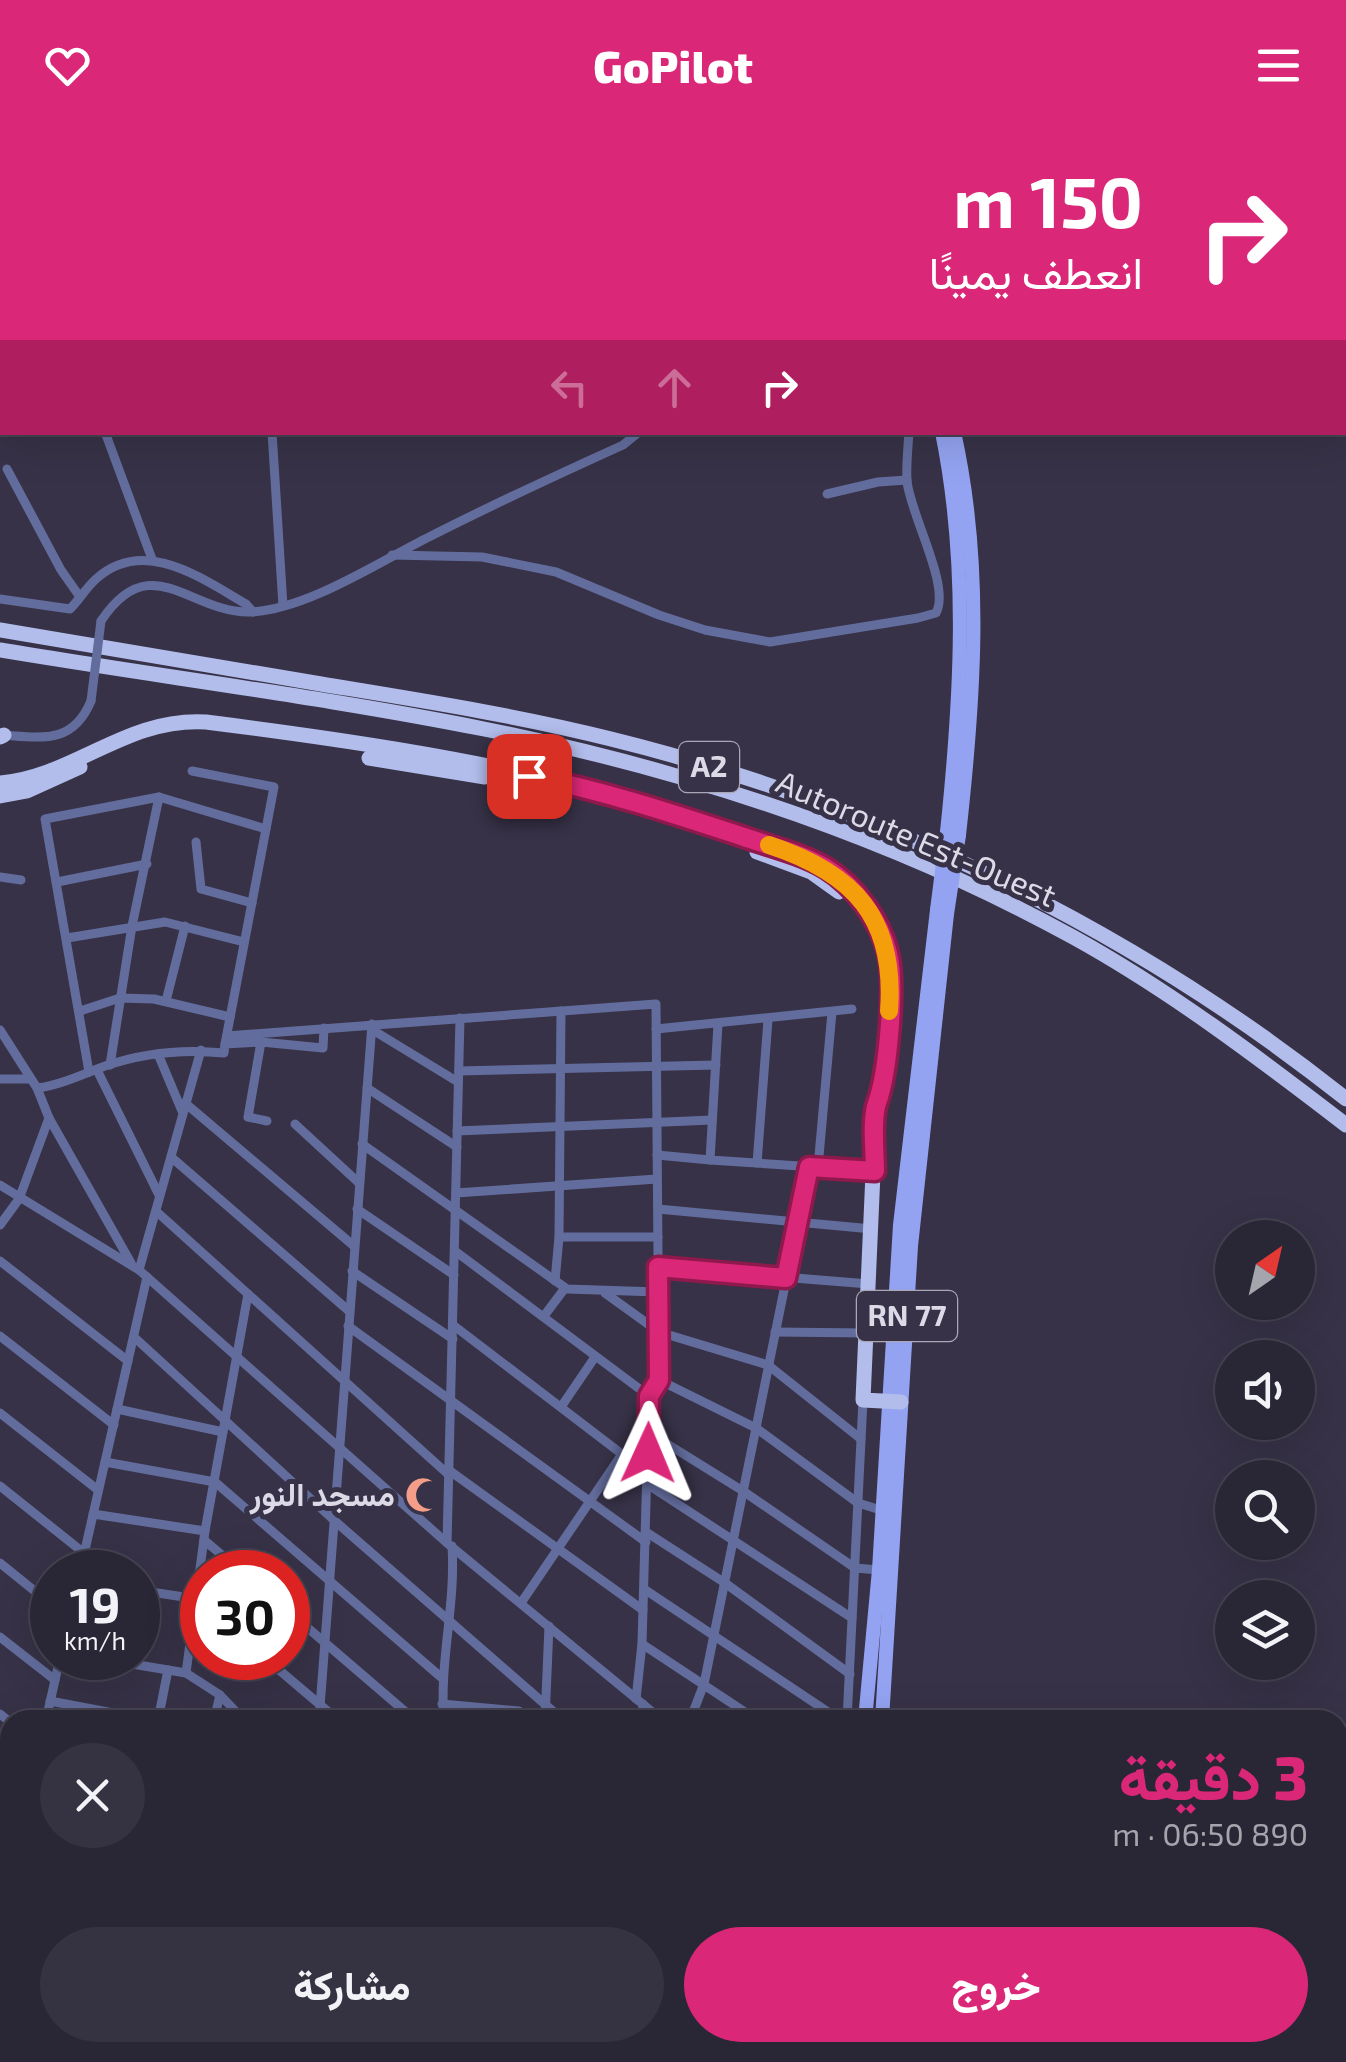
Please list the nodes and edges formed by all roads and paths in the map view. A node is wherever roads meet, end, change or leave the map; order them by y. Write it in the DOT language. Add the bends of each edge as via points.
graph roads {
  1 [pos="106,435"];
  2 [pos="272,435"];
  3 [pos="635,435"];
  4 [pos="909,435"];
  5 [pos="943,435"];
  6 [pos="955,435"];
  7 [pos="7,469"];
  8 [pos="907,480"];
  9 [pos="827,494"];
  10 [pos="392,555"];
  11 [pos="152,559"];
  12 [pos="80,597"];
  13 [pos="0,599"];
  14 [pos="282,606"];
  15 [pos="254,612"];
  16 [pos="0,630"];
  17 [pos="0,650"];
  18 [pos="1,736"];
  19 [pos="192,771"];
  20 [pos="0,784"];
  21 [pos="0,796"];
  22 [pos="159,797"];
  23 [pos="266,828"];
  24 [pos="953,833"];
  25 [pos="196,842"];
  26 [pos="147,864"];
  27 [pos="0,877"];
  28 [pos="22,880"];
  29 [pos="57,882"];
  30 [pos="252,903"];
  31 [pos="942,912"];
  32 [pos="132,926"];
  33 [pos="185,926"];
  34 [pos="67,938"];
  35 [pos="244,942"];
  36 [pos="120,998"];
  37 [pos="166,1002"];
  38 [pos="852,1010"];
  39 [pos="561,1011"];
  40 [pos="80,1012"];
  41 [pos="832,1012"];
  42 [pos="230,1018"];
  43 [pos="460,1018"];
  44 [pos="768,1020"];
  45 [pos="718,1024"];
  46 [pos="371,1026"];
  47 [pos="324,1028"];
  48 [pos="656,1029"];
  49 [pos="0,1030"];
  50 [pos="226,1040"];
  51 [pos="261,1042"];
  52 [pos="201,1050"];
  53 [pos="158,1054"];
  54 [pos="110,1064"];
  55 [pos="716,1065"];
  56 [pos="657,1066"];
  57 [pos="560,1068"];
  58 [pos="93,1071"];
  59 [pos="458,1076"];
  60 [pos="0,1078"];
  61 [pos="34,1084"];
  62 [pos="366,1088"];
  63 [pos="1346,1099"];
  64 [pos="184,1108"];
  65 [pos="877,1112"];
  66 [pos="49,1118"];
  67 [pos="712,1120"];
  68 [pos="267,1122"];
  69 [pos="657,1122"];
  70 [pos="295,1124"];
  71 [pos="560,1124"];
  72 [pos="1346,1125"];
  73 [pos="458,1131"];
  74 [pos="362,1144"];
  75 [pos="457,1147"];
  76 [pos="657,1155"];
  77 [pos="171,1156"];
  78 [pos="710,1160"];
  79 [pos="756,1163"];
  80 [pos="813,1167"];
  81 [pos="875,1171"];
  82 [pos="658,1179"];
  83 [pos="359,1183"];
  84 [pos="559,1184"];
  85 [pos="0,1186"];
  86 [pos="456,1193"];
  87 [pos="159,1195"];
  88 [pos="19,1199"];
  89 [pos="357,1209"];
  90 [pos="658,1209"];
  91 [pos="456,1211"];
  92 [pos="157,1212"];
  93 [pos="798,1222"];
  94 [pos="0,1225"];
  95 [pos="872,1229"];
  96 [pos="558,1236"];
  97 [pos="658,1237"];
  98 [pos="354,1246"];
  99 [pos="455,1252"];
  100 [pos="0,1261"];
  101 [pos="658,1267"];
  102 [pos="139,1271"];
  103 [pos="352,1271"];
  104 [pos="454,1274"];
  105 [pos="786,1278"];
  106 [pos="555,1281"];
  107 [pos="869,1284"];
  108 [pos="565,1288"];
  109 [pos="603,1292"];
  110 [pos="658,1292"];
  111 [pos="248,1294"];
  112 [pos="349,1311"];
  113 [pos="868,1315"];
  114 [pos="544,1316"];
  115 [pos="893,1317"];
  116 [pos="453,1325"];
  117 [pos="348,1326"];
  118 [pos="658,1332"];
  119 [pos="776,1332"];
  120 [pos="866,1333"];
  121 [pos="0,1336"];
  122 [pos="134,1338"];
  123 [pos="453,1339"];
  124 [pos="236,1354"];
  125 [pos="595,1357"];
  126 [pos="128,1361"];
  127 [pos="768,1365"];
  128 [pos="343,1380"];
  129 [pos="659,1380"];
  130 [pos="649,1396"];
  131 [pos="452,1399"];
  132 [pos="863,1400"];
  133 [pos="894,1401"];
  134 [pos="561,1407"];
  135 [pos="117,1409"];
  136 [pos="0,1412"];
  137 [pos="114,1425"];
  138 [pos="225,1427"];
  139 [pos="756,1428"];
  140 [pos="648,1432"];
  141 [pos="862,1439"];
  142 [pos="339,1447"];
  143 [pos="622,1454"];
  144 [pos="105,1462"];
  145 [pos="450,1474"];
  146 [pos="647,1479"];
  147 [pos="216,1482"];
  148 [pos="0,1486"];
  149 [pos="98,1490"];
  150 [pos="743,1491"];
  151 [pos="590,1500"];
  152 [pos="858,1503"];
  153 [pos="889,1513"];
  154 [pos="93,1514"];
  155 [pos="336,1522"];
  156 [pos="204,1536"];
  157 [pos="646,1537"];
  158 [pos="733,1541"];
  159 [pos="450,1544"];
  160 [pos="556,1549"];
  161 [pos="80,1550"];
  162 [pos="85,1550"];
  163 [pos="203,1550"];
  164 [pos="219,1550"];
  165 [pos="0,1562"];
  166 [pos="855,1568"];
  167 [pos="879,1570"];
  168 [pos="330,1580"];
  169 [pos="724,1583"];
  170 [pos="30,1587"];
  171 [pos="644,1590"];
  172 [pos="883,1594"];
  173 [pos="521,1604"];
  174 [pos="643,1610"];
  175 [pos="852,1618"];
  176 [pos="451,1620"];
  177 [pos="549,1626"];
  178 [pos="310,1629"];
  179 [pos="714,1635"];
  180 [pos="0,1636"];
  181 [pos="325,1642"];
  182 [pos="642,1644"];
  183 [pos="30,1660"];
  184 [pos="160,1668"];
  185 [pos="168,1670"];
  186 [pos="180,1673"];
  187 [pos="850,1674"];
  188 [pos="442,1678"];
  189 [pos="55,1680"];
  190 [pos="196,1680"];
  191 [pos="291,1680"];
  192 [pos="704,1684"];
  193 [pos="220,1695"];
  194 [pos="640,1701"];
  195 [pos="50,1702"];
  196 [pos="320,1704"];
  197 [pos="442,1704"];
  198 [pos="546,1706"];
  199 [pos="48,1710"];
  200 [pos="94,1710"];
  201 [pos="160,1710"];
  202 [pos="216,1710"];
  203 [pos="234,1710"];
  204 [pos="320,1710"];
  205 [pos="327,1710"];
  206 [pos="403,1710"];
  207 [pos="443,1710"];
  208 [pos="499,1710"];
  209 [pos="546,1710"];
  210 [pos="551,1710"];
  211 [pos="641,1710"];
  212 [pos="650,1710"];
  213 [pos="694,1710"];
  214 [pos="742,1710"];
  215 [pos="817,1710"];
  216 [pos="845,1710"];
  217 [pos="866,1710"];
  218 [pos="882,1710"];
  1 -- 11 [label="street"];
  2 -- 14 [label="street"];
  3 -- 10 [label="street"];
  4 -- 8 [label="street"];
  5 -- 24 [label="main road" via="956,505 960,596"];
  6 -- 24 [label="main road" via="974,609 971,723"];
  7 -- 12 [label="street"];
  8 -- 9 [label="street"];
  8 -- 10 [label="street" via="933,564 939,609 782,642 660,616 556,572 482,558"];
  10 -- 14 [label="street" via="346,582"];
  11 -- 12 [label="street" via="113,568"];
  11 -- 15 [label="street"];
  12 -- 13 [label="street" via="62,609"];
  14 -- 15 [label="street"];
  15 -- 18 [label="street, bridge" via="156,584 140,586 101,621 91,701 79,724 43,737"];
  16 -- 63 [label="highway, Autoroute Est-Ouest / A2" via="472,707 614,739 820,804 1015,886 1092,928 1218,1006"];
  17 -- 72 [label="highway, Autoroute Est-Ouest / A2" via="486,730 658,772 810,820 980,889 1075,938 1192,1012"];
  19 -- 23 [label="street" via="274,787"];
  20 -- 65 [label="highway" via="38,776 134,732 206,722 562,782 795,854 847,885 888,953 891,989"];
  21 -- 65 [label="highway" via="137,742 206,732 552,790 738,844 832,884 867,928 882,971"];
  22 -- 23 [label="street"];
  22 -- 26 [label="street"];
  22 -- 29 [label="street" via="45,819"];
  23 -- 30 [label="street"];
  24 -- 31 [label="main road, bridge"];
  25 -- 30 [label="street" via="201,890"];
  26 -- 29 [label="street"];
  26 -- 32 [label="street"];
  27 -- 28 [label="street"];
  29 -- 34 [label="street"];
  30 -- 35 [label="street"];
  31 -- 115 [label="main road"];
  31 -- 133 [label="main road, RN 77"];
  32 -- 33 [label="street"];
  32 -- 34 [label="street"];
  32 -- 36 [label="street"];
  33 -- 35 [label="street"];
  33 -- 37 [label="street"];
  34 -- 40 [label="street"];
  35 -- 42 [label="street"];
  36 -- 37 [label="street"];
  36 -- 40 [label="street"];
  36 -- 54 [label="street"];
  37 -- 42 [label="street"];
  38 -- 41 [label="street"];
  39 -- 43 [label="street"];
  39 -- 48 [label="street" via="656,1004"];
  39 -- 57 [label="street"];
  40 -- 58 [label="street"];
  41 -- 44 [label="street"];
  41 -- 80 [label="street"];
  42 -- 50 [label="street"];
  43 -- 46 [label="street"];
  43 -- 59 [label="street"];
  44 -- 45 [label="street"];
  44 -- 79 [label="street"];
  45 -- 48 [label="street"];
  45 -- 55 [label="street"];
  46 -- 47 [label="street"];
  46 -- 59 [label="street"];
  46 -- 62 [label="street"];
  47 -- 50 [label="street"];
  47 -- 51 [label="street" via="323,1048"];
  48 -- 56 [label="street"];
  49 -- 61 [label="street"];
  50 -- 51 [label="street"];
  50 -- 52 [label="street" via="224,1052"];
  51 -- 68 [label="street" via="248,1118"];
  52 -- 53 [label="street"];
  52 -- 64 [label="street"];
  53 -- 54 [label="street"];
  53 -- 64 [label="street"];
  54 -- 58 [label="street"];
  55 -- 56 [label="street"];
  55 -- 67 [label="street"];
  56 -- 57 [label="street"];
  56 -- 69 [label="street"];
  57 -- 59 [label="street"];
  57 -- 71 [label="street"];
  58 -- 61 [label="street"];
  58 -- 87 [label="street"];
  59 -- 73 [label="street"];
  60 -- 61 [label="street"];
  61 -- 66 [label="street"];
  62 -- 74 [label="street"];
  62 -- 75 [label="street"];
  64 -- 77 [label="street"];
  64 -- 98 [label="street"];
  65 -- 81 [label="highway"];
  66 -- 88 [label="street"];
  66 -- 102 [label="street"];
  67 -- 69 [label="street"];
  67 -- 78 [label="street"];
  69 -- 71 [label="street"];
  69 -- 76 [label="street"];
  70 -- 83 [label="street"];
  71 -- 73 [label="street"];
  71 -- 84 [label="street"];
  73 -- 75 [label="street"];
  74 -- 83 [label="street"];
  74 -- 91 [label="street"];
  75 -- 86 [label="street"];
  76 -- 78 [label="street"];
  76 -- 82 [label="street"];
  77 -- 87 [label="street"];
  77 -- 112 [label="street"];
  78 -- 79 [label="street"];
  79 -- 80 [label="street"];
  80 -- 81 [label="street"];
  80 -- 93 [label="street"];
  81 -- 95 [label="highway"];
  82 -- 84 [label="street"];
  82 -- 90 [label="street"];
  83 -- 89 [label="street"];
  84 -- 86 [label="street"];
  84 -- 96 [label="street"];
  85 -- 88 [label="street"];
  86 -- 91 [label="street"];
  87 -- 92 [label="street"];
  88 -- 94 [label="street"];
  88 -- 102 [label="street"];
  89 -- 98 [label="street"];
  89 -- 104 [label="street"];
  90 -- 93 [label="street"];
  90 -- 97 [label="street"];
  91 -- 99 [label="street"];
  91 -- 106 [label="street"];
  92 -- 102 [label="street"];
  92 -- 111 [label="street"];
  93 -- 95 [label="street"];
  93 -- 105 [label="street"];
  95 -- 107 [label="highway"];
  96 -- 97 [label="street"];
  96 -- 106 [label="street"];
  97 -- 101 [label="street"];
  98 -- 103 [label="street"];
  99 -- 104 [label="street"];
  99 -- 114 [label="street"];
  100 -- 126 [label="street"];
  101 -- 105 [label="street"];
  101 -- 110 [label="street"];
  102 -- 122 [label="street"];
  102 -- 124 [label="street"];
  103 -- 112 [label="street"];
  103 -- 123 [label="street"];
  104 -- 116 [label="street"];
  105 -- 107 [label="street"];
  105 -- 119 [label="street"];
  106 -- 108 [label="street"];
  107 -- 113 [label="highway"];
  108 -- 109 [label="street"];
  108 -- 114 [label="street"];
  109 -- 110 [label="street"];
  109 -- 118 [label="street"];
  110 -- 118 [label="street"];
  111 -- 124 [label="street"];
  111 -- 128 [label="street"];
  112 -- 117 [label="street"];
  113 -- 115 [label="highway"];
  113 -- 120 [label="highway"];
  114 -- 125 [label="street"];
  115 -- 133 [label="main road"];
  116 -- 123 [label="street"];
  116 -- 134 [label="street"];
  117 -- 128 [label="street"];
  117 -- 131 [label="street"];
  118 -- 127 [label="street"];
  118 -- 129 [label="street"];
  119 -- 120 [label="street"];
  119 -- 127 [label="street"];
  120 -- 132 [label="highway"];
  121 -- 137 [label="street"];
  122 -- 126 [label="street"];
  122 -- 138 [label="street"];
  123 -- 131 [label="street"];
  124 -- 138 [label="street"];
  124 -- 142 [label="street"];
  125 -- 130 [label="street"];
  125 -- 134 [label="street"];
  126 -- 135 [label="street"];
  127 -- 139 [label="street"];
  127 -- 141 [label="street"];
  128 -- 142 [label="street"];
  128 -- 145 [label="street"];
  129 -- 130 [label="street"];
  129 -- 139 [label="street"];
  130 -- 140 [label="street"];
  131 -- 145 [label="street"];
  131 -- 151 [label="street"];
  132 -- 133 [label="highway"];
  132 -- 141 [label="street"];
  133 -- 153 [label="main road, RN 77"];
  134 -- 143 [label="street"];
  135 -- 137 [label="street"];
  135 -- 138 [label="street"];
  136 -- 149 [label="street"];
  137 -- 144 [label="street"];
  138 -- 147 [label="street"];
  138 -- 155 [label="street"];
  139 -- 150 [label="street"];
  139 -- 152 [label="street"];
  140 -- 146 [label="street"];
  140 -- 150 [label="street"];
  141 -- 152 [label="street"];
  142 -- 155 [label="street"];
  142 -- 159 [label="street"];
  143 -- 146 [label="street"];
  143 -- 151 [label="street"];
  144 -- 147 [label="street"];
  144 -- 149 [label="street"];
  145 -- 159 [label="street"];
  145 -- 160 [label="street"];
  146 -- 157 [label="street"];
  146 -- 158 [label="street"];
  147 -- 156 [label="street"];
  147 -- 168 [label="street"];
  148 -- 161 [label="street"];
  149 -- 154 [label="street"];
  150 -- 158 [label="street"];
  150 -- 166 [label="street"];
  151 -- 157 [label="street"];
  151 -- 160 [label="street"];
  152 -- 153 [label="street"];
  152 -- 166 [label="street"];
  153 -- 167 [label="main road"];
  153 -- 172 [label="main road, RN 77"];
  154 -- 156 [label="street"];
  154 -- 162 [label="street"];
  155 -- 168 [label="street"];
  155 -- 176 [label="street"];
  156 -- 163 [label="street"];
  156 -- 164 [label="street"];
  157 -- 169 [label="street"];
  157 -- 171 [label="street"];
  158 -- 169 [label="street"];
  158 -- 175 [label="street"];
  159 -- 173 [label="street"];
  159 -- 176 [label="street"];
  160 -- 173 [label="street"];
  160 -- 174 [label="street"];
  165 -- 170 [label="street"];
  166 -- 167 [label="street"];
  166 -- 175 [label="street"];
  167 -- 172 [label="main road"];
  168 -- 181 [label="street"];
  168 -- 188 [label="street"];
  169 -- 179 [label="street"];
  169 -- 187 [label="street"];
  171 -- 174 [label="street"];
  171 -- 179 [label="street"];
  172 -- 217 [label="main road"];
  172 -- 218 [label="main road, RN 77"];
  173 -- 177 [label="street"];
  174 -- 182 [label="street"];
  175 -- 187 [label="street"];
  176 -- 188 [label="street"];
  176 -- 198 [label="street"];
  177 -- 194 [label="street"];
  177 -- 198 [label="street"];
  178 -- 181 [label="street"];
  179 -- 192 [label="street"];
  179 -- 215 [label="street"];
  180 -- 183 [label="street"];
  181 -- 196 [label="street"];
  181 -- 206 [label="street"];
  182 -- 192 [label="street"];
  182 -- 194 [label="street"];
  184 -- 185 [label="street"];
  185 -- 186 [label="street"];
  185 -- 201 [label="street"];
  187 -- 216 [label="street"];
  188 -- 197 [label="street"];
  189 -- 195 [label="street"];
  190 -- 193 [label="street"];
  191 -- 196 [label="street"];
  192 -- 213 [label="street"];
  192 -- 214 [label="street"];
  193 -- 202 [label="street"];
  193 -- 203 [label="street"];
  194 -- 211 [label="street"];
  194 -- 212 [label="street"];
  195 -- 199 [label="street"];
  195 -- 200 [label="street"];
  196 -- 204 [label="street"];
  196 -- 205 [label="street"];
  197 -- 207 [label="street"];
  197 -- 208 [label="street"];
  198 -- 209 [label="street"];
  198 -- 210 [label="street"];
}
